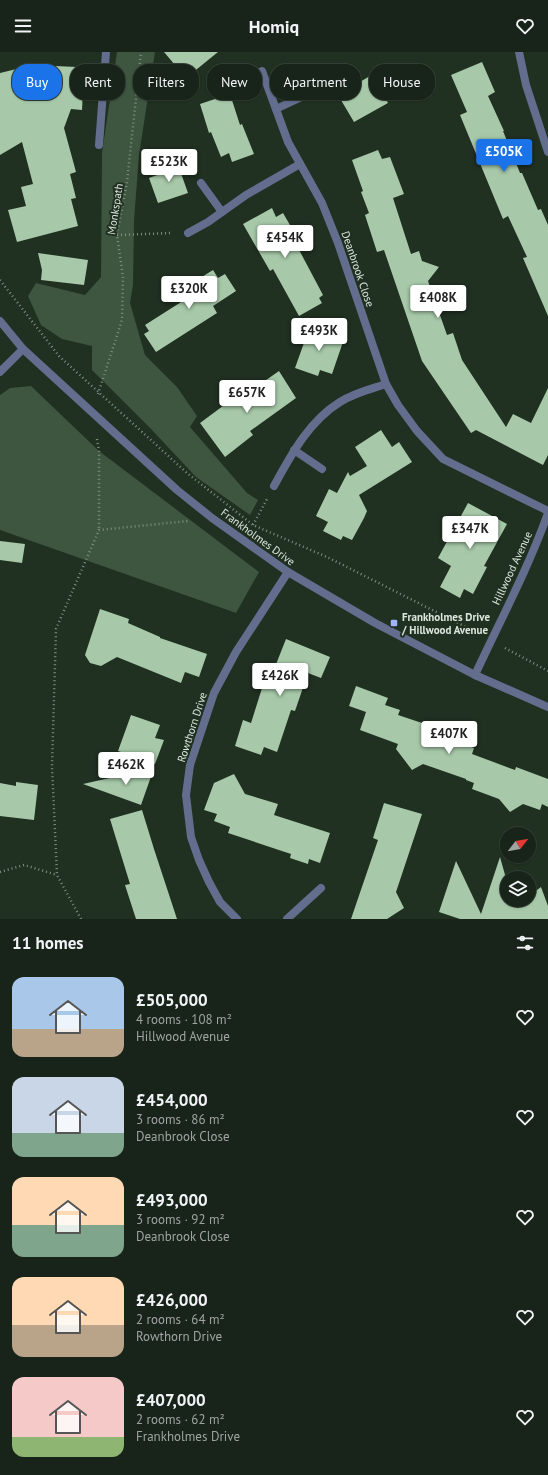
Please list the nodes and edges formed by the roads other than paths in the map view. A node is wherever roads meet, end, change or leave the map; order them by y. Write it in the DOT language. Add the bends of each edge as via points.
graph roads {
  1 [pos="106,52"];
  2 [pos="519,52"];
  3 [pos="262,71"];
  4 [pos="295,100"];
  5 [pos="276,109"];
  6 [pos="99,145"];
  7 [pos="548,152"];
  8 [pos="300,164"];
  9 [pos="201,183"];
  10 [pos="222,212"];
  11 [pos="188,233"];
  12 [pos="0,321"];
  13 [pos="23,349"];
  14 [pos="0,372"];
  15 [pos="386,384"];
  16 [pos="294,450"];
  17 [pos="322,468"];
  18 [pos="274,486"];
  19 [pos="548,512"];
  20 [pos="288,572"];
  21 [pos="475,675"];
  22 [pos="548,707"];
  23 [pos="321,888"];
  24 [pos="237,919"];
  25 [pos="287,919"];
  1 -- 6 [label="street"];
  2 -- 7 [label="street" via="526,85"];
  3 -- 5 [label="street, Deanbrook Close"];
  4 -- 5 [label="street"];
  5 -- 8 [label="street, Deanbrook Close" via="288,142"];
  8 -- 10 [label="street"];
  8 -- 15 [label="street, Deanbrook Close" via="322,203 338,243"];
  9 -- 10 [label="street"];
  10 -- 11 [label="street"];
  12 -- 13 [label="street, Frankholmes Drive"];
  13 -- 14 [label="street"];
  13 -- 20 [label="street, Frankholmes Drive" via="177,490"];
  15 -- 16 [label="street" via="340,402 319,418"];
  15 -- 19 [label="street, Deanbrook Close" via="417,431 443,459"];
  16 -- 17 [label="street"];
  16 -- 18 [label="street"];
  19 -- 21 [label="street, Hillwood Avenue" via="541,533"];
  20 -- 21 [label="street, Frankholmes Drive" via="375,623"];
  20 -- 24 [label="street, Rowthorn Drive" via="236,652 214,693 190,765 186,795 191,837 199,860 220,902"];
  21 -- 22 [label="street, Frankholmes Drive"];
  23 -- 25 [label="street"];
}
